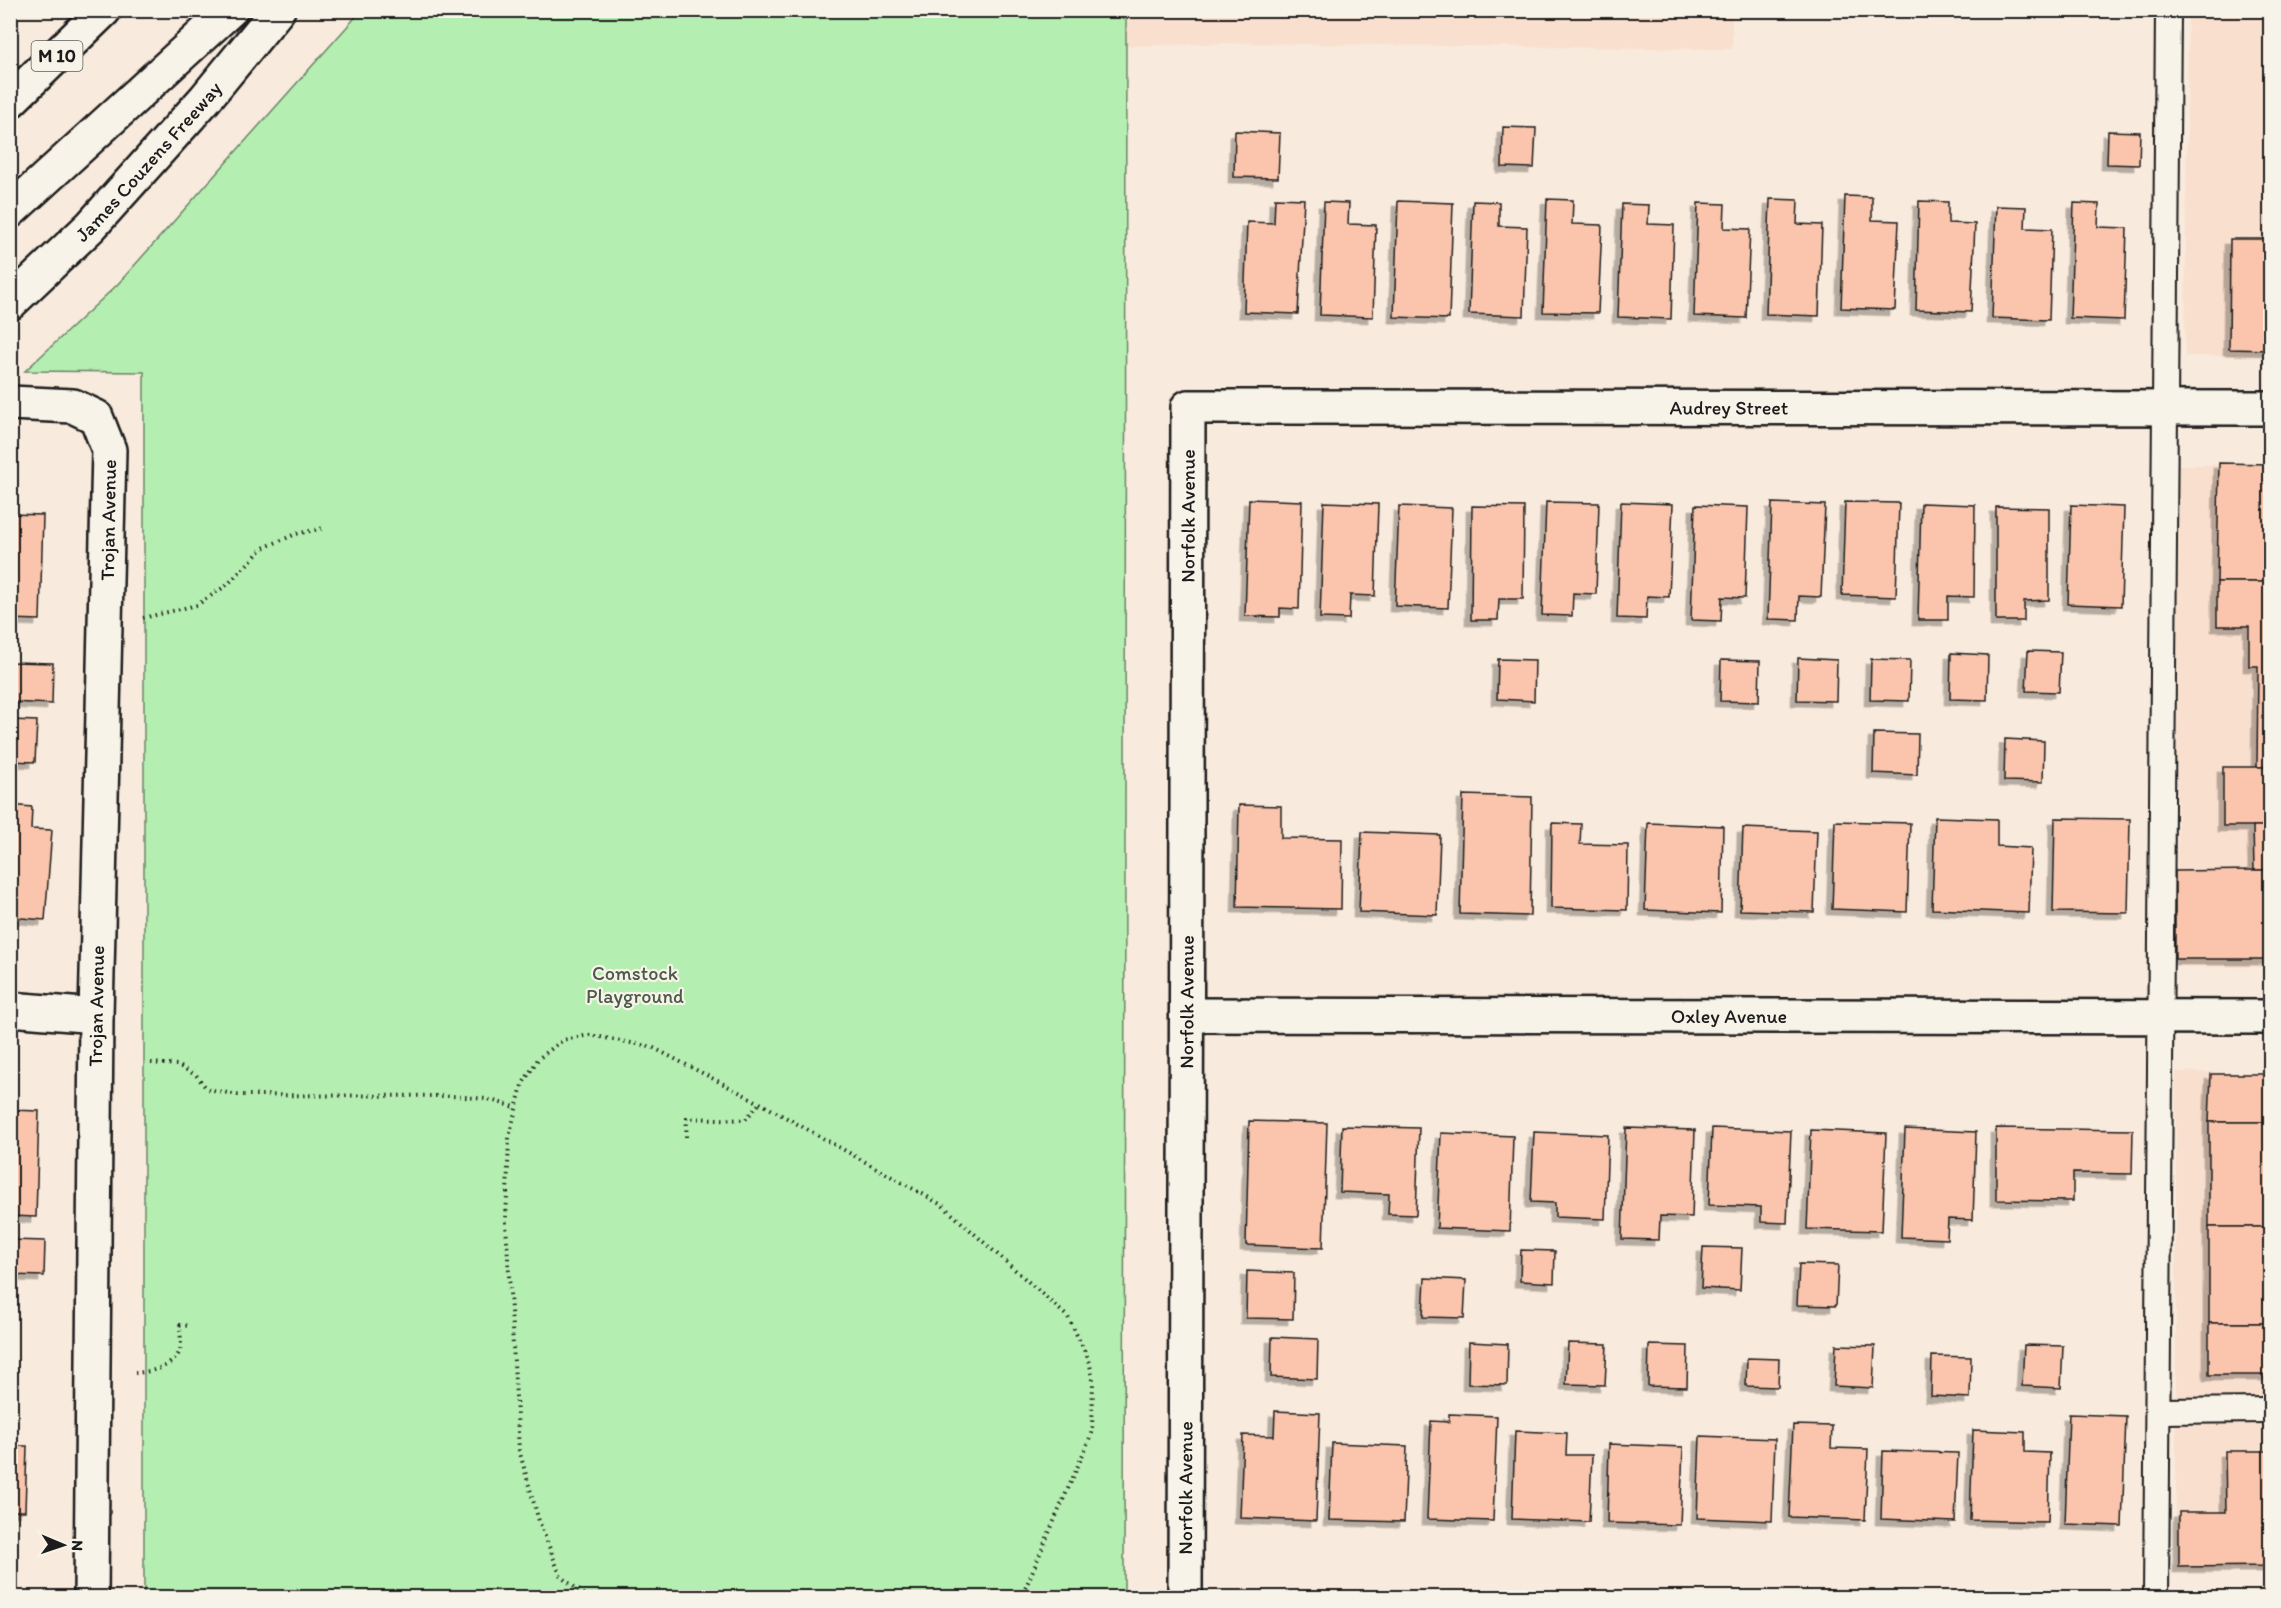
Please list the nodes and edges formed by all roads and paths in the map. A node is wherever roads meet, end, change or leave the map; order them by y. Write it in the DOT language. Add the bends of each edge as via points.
graph roads {
  1 [pos="104,10"];
  2 [pos="230,10"];
  3 [pos="278,10"];
  4 [pos="2168,10"];
  5 [pos="10,101"];
  6 [pos="10,211"];
  7 [pos="10,303"];
  8 [pos="10,403"];
  9 [pos="1188,407"];
  10 [pos="2165,408"];
  11 [pos="2271,408"];
  12 [pos="324,528"];
  13 [pos="139,619"];
  14 [pos="10,1009"];
  15 [pos="1187,1015"];
  16 [pos="96,1016"];
  17 [pos="2161,1017"];
  18 [pos="2271,1017"];
  19 [pos="151,1063"];
  20 [pos="760,1103"];
  21 [pos="515,1107"];
  22 [pos="686,1137"];
  23 [pos="189,1326"];
  24 [pos="135,1373"];
  25 [pos="2271,1410"];
  26 [pos="2158,1411"];
  27 [pos="92,1598"];
  28 [pos="589,1598"];
  29 [pos="1021,1598"];
  30 [pos="1185,1598"];
  31 [pos="2156,1598"];
  1 -- 5 [label="main road, M 10"];
  2 -- 6 [label="main road"];
  3 -- 7 [label="main road, James Couzens Freeway" via="205,99 91,226"];
  4 -- 10 [label="lane"];
  8 -- 16 [label="main road, Trojan Avenue" via="73,406 96,417 109,450"];
  9 -- 10 [label="main road, Audrey Street"];
  9 -- 15 [label="main road, Norfolk Avenue"];
  10 -- 11 [label="main road, Audrey Street"];
  10 -- 17 [label="lane"];
  12 -- 13 [label="path" via="296,534 263,548 227,585 197,604"];
  14 -- 16 [label="main road"];
  15 -- 17 [label="main road, Oxley Avenue"];
  15 -- 30 [label="main road, Norfolk Avenue"];
  16 -- 27 [label="main road, Trojan Avenue"];
  17 -- 18 [label="main road, Oxley Avenue"];
  17 -- 26 [label="lane"];
  19 -- 21 [label="path" via="177,1065 196,1075 207,1089 238,1095 452,1096 487,1099"];
  20 -- 21 [label="path" via="652,1047 590,1035 563,1040 538,1059 522,1085"];
  20 -- 22 [label="path" via="745,1120 687,1118"];
  20 -- 29 [label="path" via="942,1205 1068,1317 1089,1360 1093,1380 1092,1432"];
  21 -- 28 [label="path" via="509,1137 506,1223 519,1450 538,1521 561,1577"];
  23 -- 24 [label="path" via="180,1325 180,1351 170,1362 150,1372"];
  25 -- 26 [label="lane"];
  26 -- 31 [label="lane"];
}
